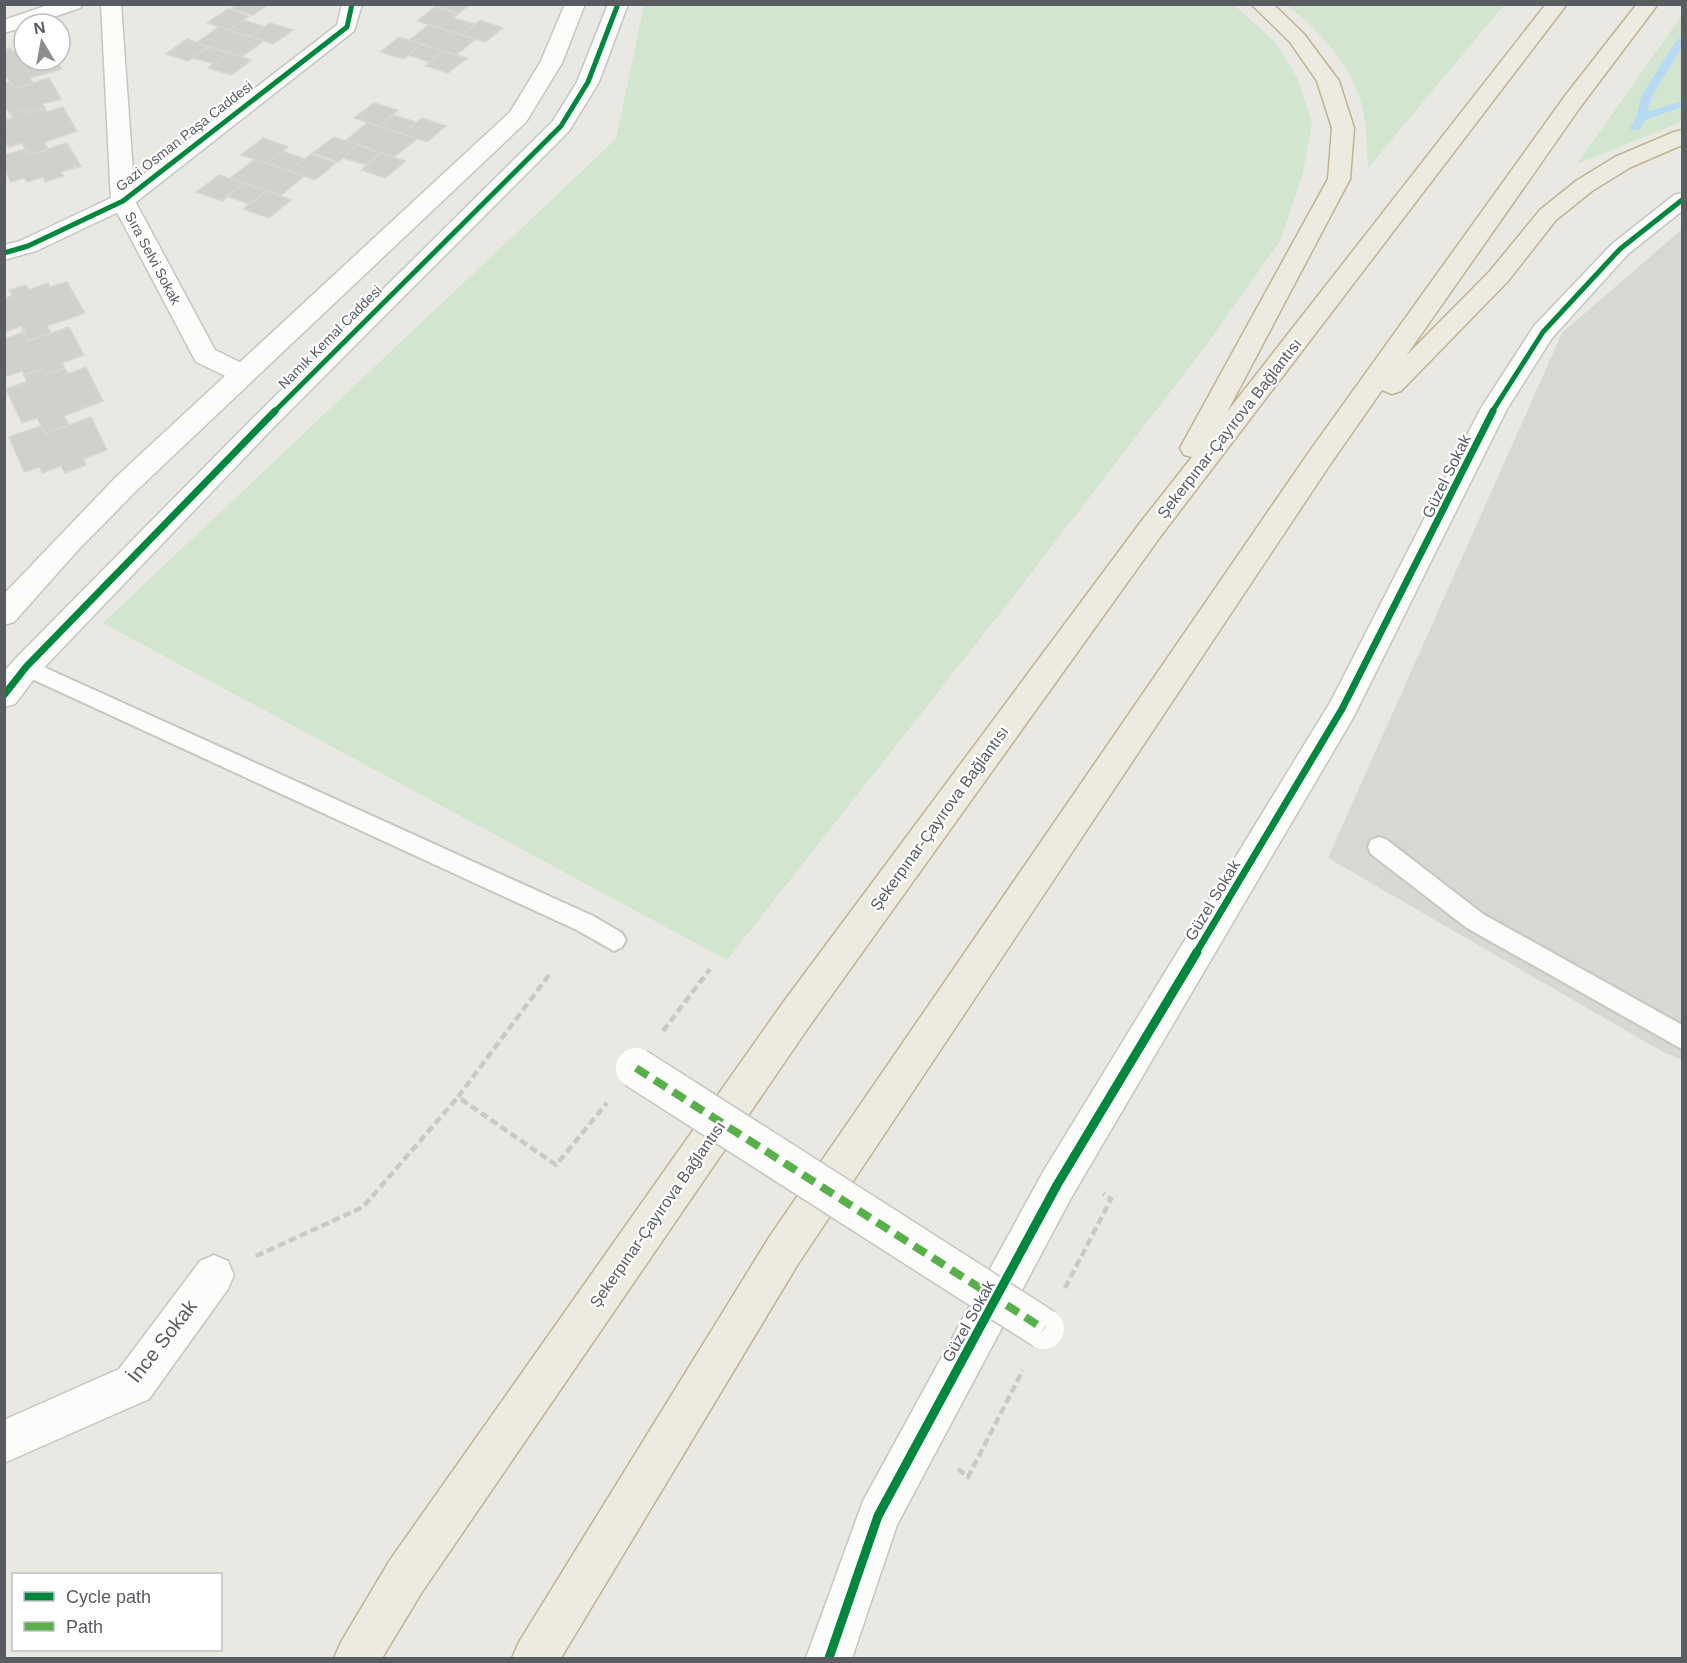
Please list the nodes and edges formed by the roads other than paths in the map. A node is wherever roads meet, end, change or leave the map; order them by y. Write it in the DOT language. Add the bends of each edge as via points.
graph roads {
  1 [pos="74,4"];
  2 [pos="111,4"];
  3 [pos="352,4"];
  4 [pos="575,4"];
  5 [pos="618,4"];
  6 [pos="1261,4"];
  7 [pos="1557,4"];
  8 [pos="1648,4"];
  9 [pos="4,27"];
  10 [pos="1683,137"];
  11 [pos="1683,200"];
  12 [pos="123,201"];
  13 [pos="4,253"];
  14 [pos="243,374"];
  15 [pos="1319,459"];
  16 [pos="1150,530"];
  17 [pos="4,614"];
  18 [pos="26,667"];
  19 [pos="4,695"];
  20 [pos="1379,847"];
  21 [pos="614,940"];
  22 [pos="1683,1038"];
  23 [pos="636,1068"];
  24 [pos="214,1275"];
  25 [pos="1044,1329"];
  26 [pos="4,1442"];
  27 [pos="357,1659"];
  28 [pos="535,1659"];
  29 [pos="829,1659"];
  1 -- 9 [label="street"];
  2 -- 12 [label="street, Sıra Selvi Sokak"];
  3 -- 12 [label="street, Gazi Osman Paşa Caddesi" via="347,27"];
  4 -- 14 [label="street, Namık Kemal Caddesi" via="546,75 518,117"];
  5 -- 18 [label="street, Namık Kemal Caddesi" via="592,77 561,126"];
  6 -- 16 [label="highway" via="1297,38 1328,81 1343,128 1339,179"];
  7 -- 16 [label="highway, Şekerpınar-Çayırova Bağlantısı"];
  8 -- 15 [label="highway" via="1573,102"];
  10 -- 15 [label="highway" via="1623,162 1548,215 1499,276"];
  11 -- 29 [label="street, Güzel Sokak" via="1620,249 1543,332 1494,408 1342,710 1057,1185 878,1516"];
  12 -- 13 [label="street, Gazi Osman Paşa Caddesi"];
  12 -- 14 [label="street, Sıra Selvi Sokak" via="205,356"];
  14 -- 17 [label="street, Namık Kemal Caddesi" via="69,542"];
  15 -- 28 [label="highway" via="784,1250"];
  16 -- 27 [label="highway, Şekerpınar-Çayırova Bağlantısı" via="788,1026 406,1576"];
  18 -- 19 [label="street, Namık Kemal Caddesi"];
  18 -- 21 [label="lane" via="585,923"];
  20 -- 22 [label="lane" via="1475,921"];
  23 -- 25 [label="street, bridge"];
  24 -- 26 [label="street, İnce Sokak" via="134,1384"];
}
